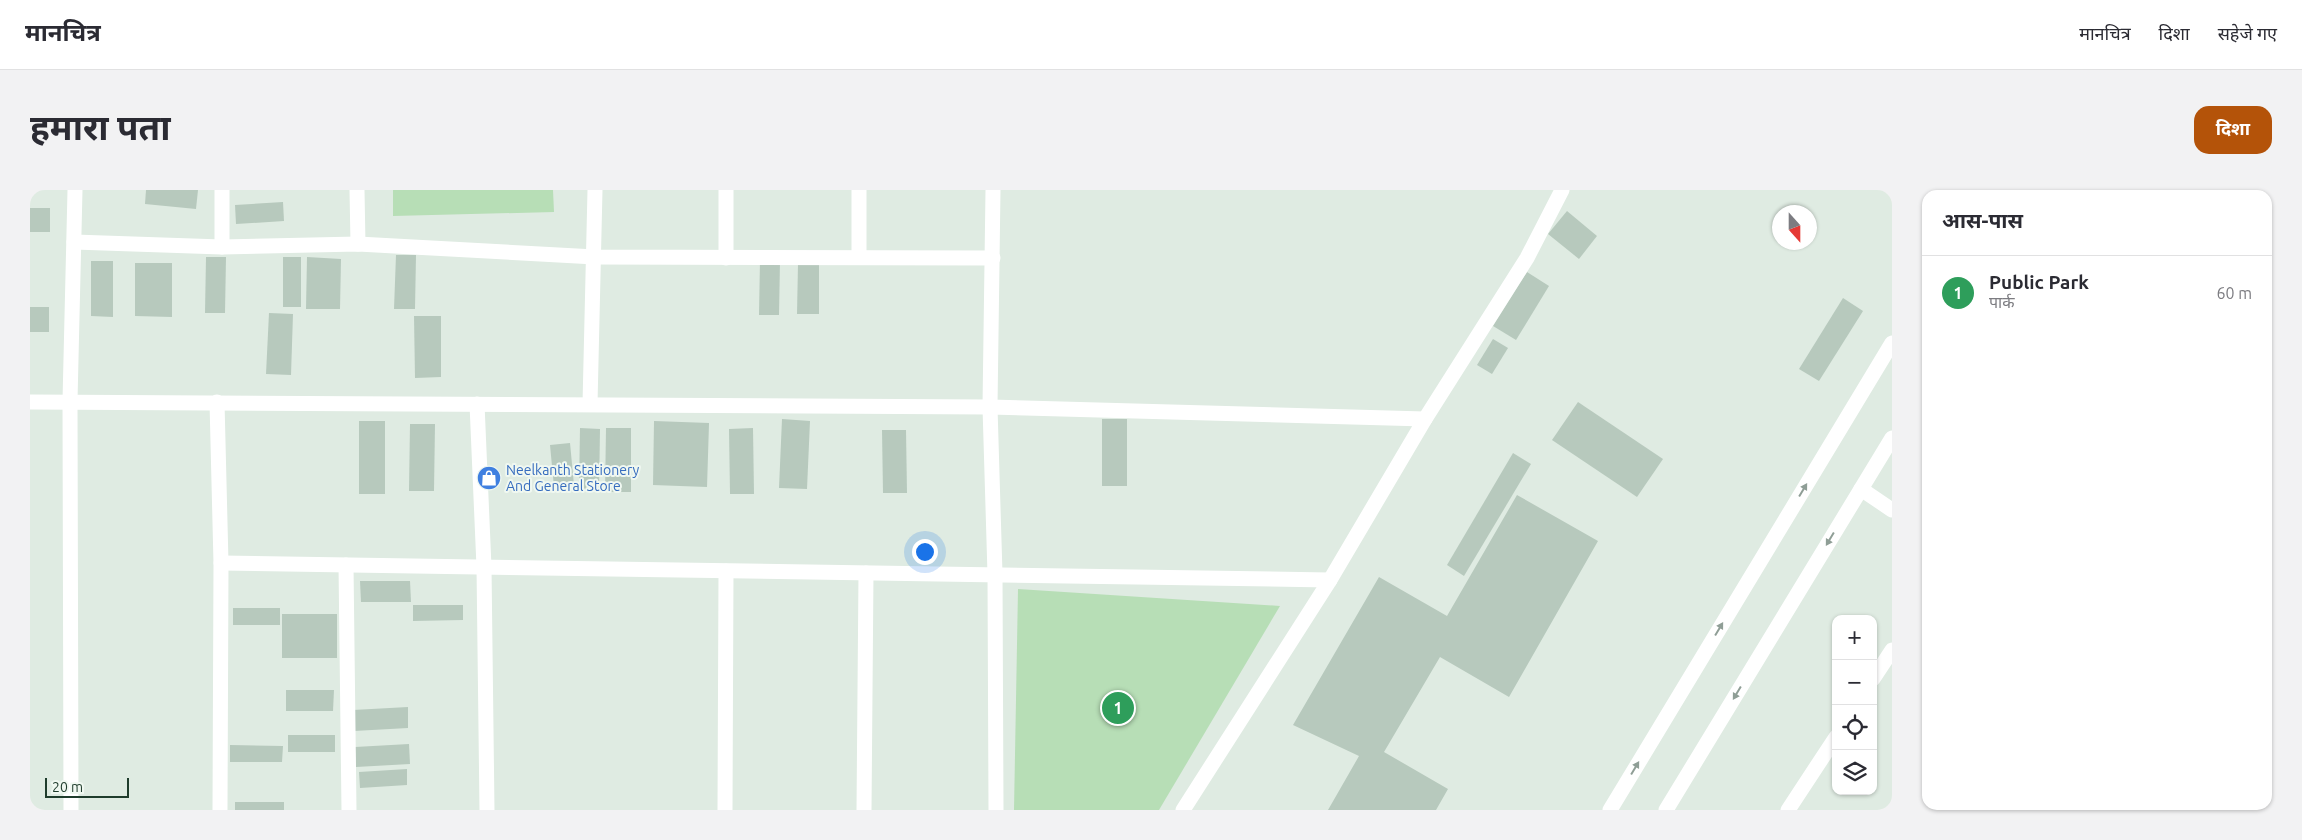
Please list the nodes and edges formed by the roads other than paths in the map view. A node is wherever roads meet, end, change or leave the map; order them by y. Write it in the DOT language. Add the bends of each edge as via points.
graph roads {
  1 [pos="74,190"];
  2 [pos="222,190"];
  3 [pos="357,190"];
  4 [pos="595,190"];
  5 [pos="726,190"];
  6 [pos="859,190"];
  7 [pos="993,190"];
  8 [pos="1562,190"];
  9 [pos="74,242"];
  10 [pos="358,244"];
  11 [pos="222,247"];
  12 [pos="595,257"];
  13 [pos="726,258"];
  14 [pos="859,258"];
  15 [pos="993,258"];
  16 [pos="1892,343"];
  17 [pos="70,401"];
  18 [pos="30,402"];
  19 [pos="217,402"];
  20 [pos="477,404"];
  21 [pos="590,404"];
  22 [pos="990,407"];
  23 [pos="1425,419"];
  24 [pos="1892,438"];
  25 [pos="1861,490"];
  26 [pos="1892,510"];
  27 [pos="221,563"];
  28 [pos="346,565"];
  29 [pos="484,567"];
  30 [pos="726,571"];
  31 [pos="866,573"];
  32 [pos="995,574"];
  33 [pos="1330,580"];
  34 [pos="1892,650"];
  35 [pos="1877,673"];
  36 [pos="1832,742"];
  37 [pos="71,810"];
  38 [pos="220,810"];
  39 [pos="349,810"];
  40 [pos="487,810"];
  41 [pos="725,810"];
  42 [pos="864,810"];
  43 [pos="996,810"];
  44 [pos="1184,810"];
  45 [pos="1610,810"];
  46 [pos="1666,810"];
  47 [pos="1788,810"];
  1 -- 9 [label="street"];
  2 -- 11 [label="street"];
  3 -- 10 [label="street"];
  4 -- 12 [label="street"];
  5 -- 13 [label="street"];
  6 -- 14 [label="street"];
  7 -- 15 [label="street"];
  8 -- 23 [label="street" via="1527,258"];
  9 -- 11 [label="street"];
  9 -- 17 [label="street"];
  10 -- 11 [label="street"];
  10 -- 12 [label="street"];
  12 -- 13 [label="street"];
  12 -- 21 [label="street"];
  13 -- 14 [label="street"];
  14 -- 15 [label="street"];
  15 -- 22 [label="street"];
  45 -- 16 [label="street, one-way"];
  17 -- 18 [label="street"];
  17 -- 19 [label="street"];
  17 -- 37 [label="street"];
  19 -- 20 [label="street"];
  19 -- 27 [label="street"];
  20 -- 21 [label="street"];
  20 -- 29 [label="street"];
  21 -- 22 [label="street"];
  22 -- 23 [label="street"];
  22 -- 32 [label="street"];
  23 -- 33 [label="street"];
  24 -- 25 [label="street"];
  25 -- 26 [label="street"];
  25 -- 46 [label="street, one-way"];
  27 -- 28 [label="street"];
  27 -- 38 [label="street"];
  28 -- 29 [label="street"];
  28 -- 39 [label="street"];
  29 -- 30 [label="street"];
  29 -- 40 [label="street"];
  30 -- 31 [label="street"];
  30 -- 41 [label="street"];
  31 -- 32 [label="street"];
  31 -- 42 [label="street"];
  32 -- 33 [label="street"];
  32 -- 43 [label="street"];
  33 -- 44 [label="street"];
  34 -- 35 [label="street"];
  36 -- 47 [label="street"];
}
